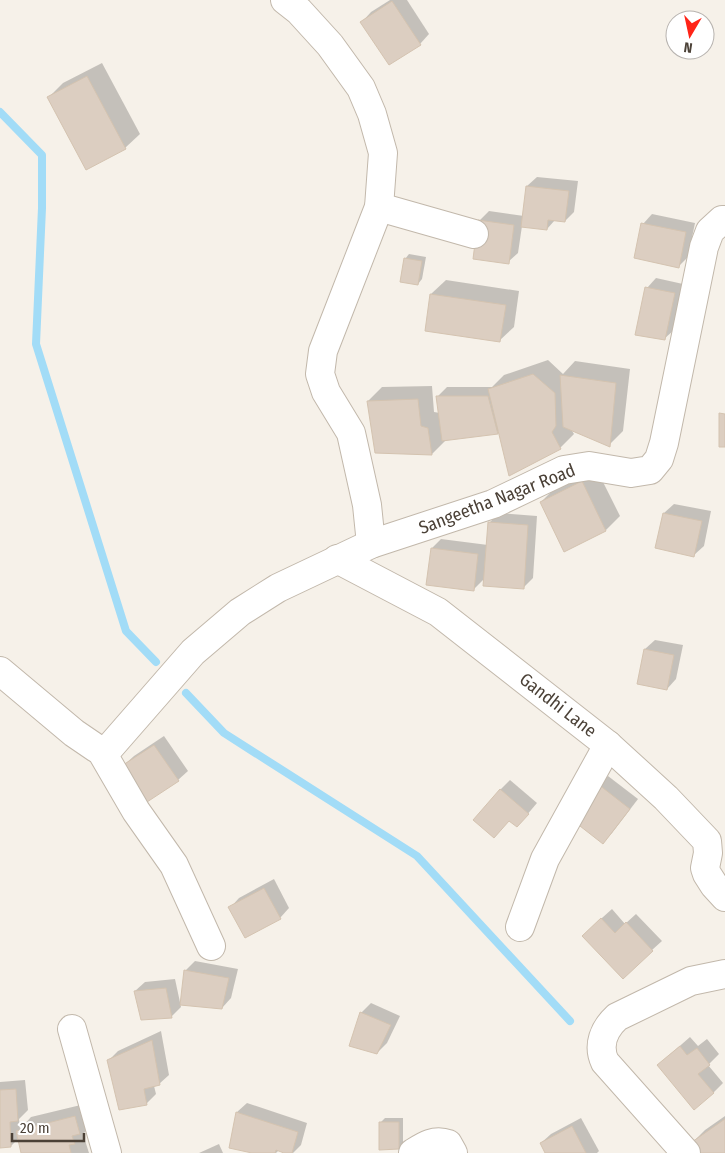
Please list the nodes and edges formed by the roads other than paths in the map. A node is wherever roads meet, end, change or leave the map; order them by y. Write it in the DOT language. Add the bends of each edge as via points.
graph roads {
  1 [pos="285,0"];
  2 [pos="379,207"];
  3 [pos="725,220"];
  4 [pos="474,234"];
  5 [pos="371,544"];
  6 [pos="337,559"];
  7 [pos="0,671"];
  8 [pos="608,745"];
  9 [pos="100,749"];
  10 [pos="725,897"];
  11 [pos="520,927"];
  12 [pos="211,946"];
  13 [pos="725,974"];
  14 [pos="72,1028"];
  15 [pos="106,1153"];
  16 [pos="413,1153"];
  17 [pos="453,1153"];
  18 [pos="686,1153"];
  1 -- 2 [label="street" via="330,45 361,88 383,153"];
  2 -- 4 [label="street"];
  2 -- 5 [label="street" via="323,351 320,374 326,392 351,433 367,505"];
  3 -- 5 [label="street, Sangeetha Nagar Road" via="710,231 704,247 664,443 659,459 650,470 631,472 589,466 564,470 493,504"];
  5 -- 6 [label="street, Sangeetha Nagar Road"];
  6 -- 8 [label="street, Gandhi Lane" via="438,612"];
  6 -- 9 [label="street, Sangeetha Nagar Road" via="278,588 240,612 193,652 111,746"];
  7 -- 9 [label="street" via="74,733"];
  8 -- 10 [label="street, Gandhi Lane" via="707,841 705,868"];
  8 -- 11 [label="street" via="545,859"];
  9 -- 12 [label="street" via="136,811 174,865"];
  13 -- 18 [label="street" via="691,981 618,1017 610,1023 602,1042 601,1054 605,1062"];
  14 -- 15 [label="street"];
  16 -- 17 [label="street" via="430,1143 440,1142 448,1144"];
}
